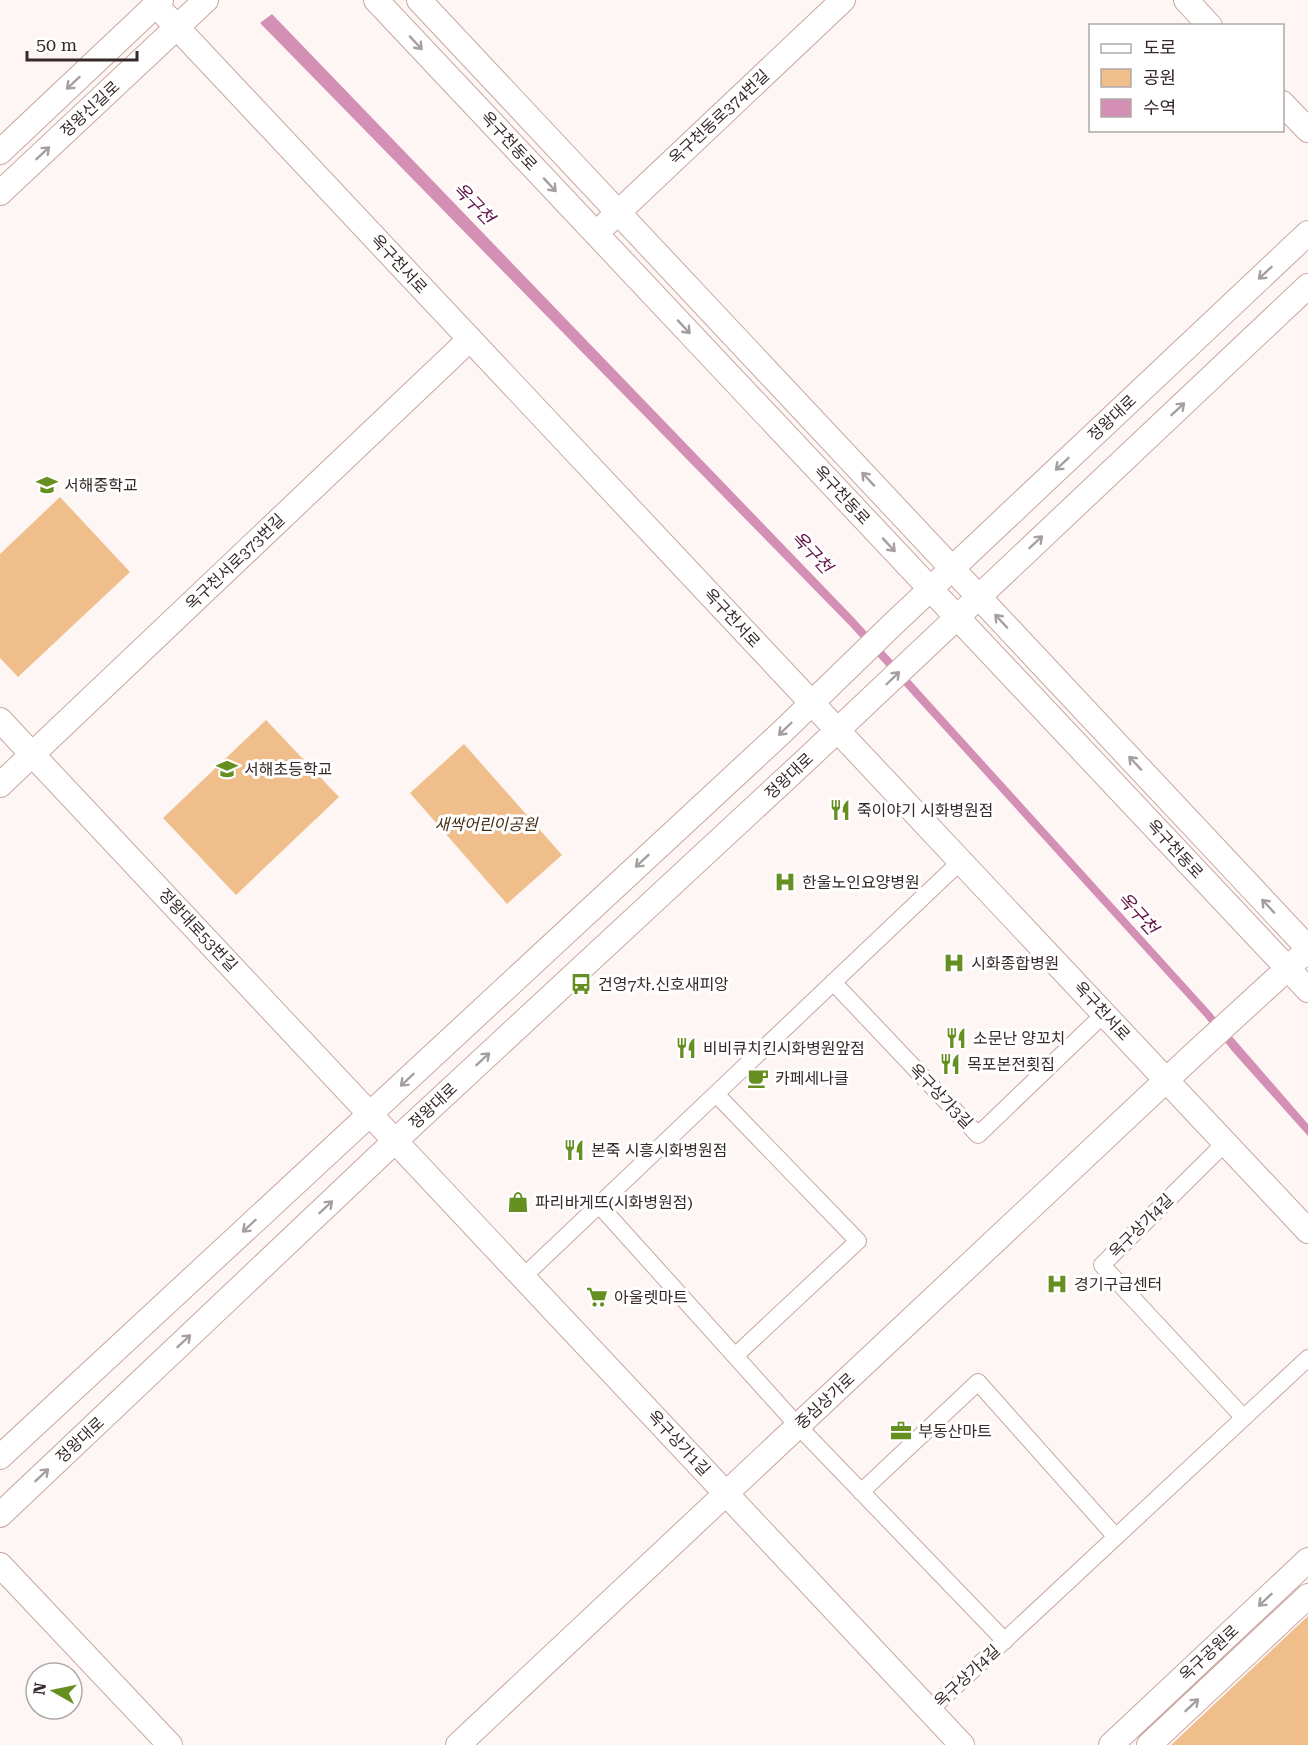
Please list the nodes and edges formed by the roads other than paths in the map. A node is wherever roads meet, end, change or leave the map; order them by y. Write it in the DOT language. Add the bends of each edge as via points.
graph roads {
  1 [pos="206,0"];
  2 [pos="376,0"];
  3 [pos="419,0"];
  4 [pos="843,0"];
  5 [pos="1186,0"];
  6 [pos="159,2"];
  7 [pos="1208,24"];
  8 [pos="178,27"];
  9 [pos="1284,105"];
  10 [pos="1308,130"];
  11 [pos="0,152"];
  12 [pos="0,194"];
  13 [pos="618,213"];
  14 [pos="1308,233"];
  15 [pos="596,234"];
  16 [pos="1308,286"];
  17 [pos="470,339"];
  18 [pos="952,568"];
  19 [pos="930,588"];
  20 [pos="978,597"];
  21 [pos="957,617"];
  22 [pos="812,703"];
  23 [pos="0,720"];
  24 [pos="838,730"];
  25 [pos="33,754"];
  26 [pos="0,785"];
  27 [pos="961,861"];
  28 [pos="1308,949"];
  29 [pos="1288,969"];
  30 [pos="833,982"];
  31 [pos="1308,990"];
  32 [pos="1104,1014"];
  33 [pos="1167,1080"];
  34 [pos="716,1094"];
  35 [pos="370,1114"];
  36 [pos="395,1141"];
  37 [pos="1226,1143"];
  38 [pos="599,1205"];
  39 [pos="1308,1231"];
  40 [pos="523,1277"];
  41 [pos="735,1356"];
  42 [pos="1308,1358"];
  43 [pos="1244,1418"];
  44 [pos="798,1426"];
  45 [pos="0,1457"];
  46 [pos="861,1492"];
  47 [pos="726,1493"];
  48 [pos="0,1515"];
  49 [pos="1116,1537"];
  50 [pos="1308,1560"];
  51 [pos="0,1565"];
  52 [pos="1308,1596"];
  53 [pos="1005,1641"];
  54 [pos="930,1710"];
  55 [pos="170,1745"];
  56 [pos="458,1745"];
  57 [pos="962,1745"];
  58 [pos="1111,1745"];
  59 [pos="1149,1745"];
  1 -- 8 [label="street, 정왕신길로"];
  2 -- 15 [label="street, 옥구천동로, one-way"];
  3 -- 13 [label="street, 옥구천동로"];
  4 -- 13 [label="street, 옥구천동로374번길"];
  5 -- 7 [label="street"];
  6 -- 8 [label="street, 옥구천서로"];
  6 -- 11 [label="street, 정왕신길로, one-way"];
  12 -- 8 [label="street, 정왕신길로, one-way"];
  8 -- 17 [label="street, 옥구천서로"];
  9 -- 10 [label="street"];
  13 -- 15 [label="street, 옥구천동로374번길"];
  18 -- 13 [label="street, 옥구천동로, one-way"];
  14 -- 18 [label="street, 정왕대로, one-way"];
  15 -- 19 [label="street, 옥구천동로, one-way"];
  20 -- 16 [label="street, one-way"];
  17 -- 22 [label="street, 옥구천서로"];
  17 -- 25 [label="street, 옥구천서로373번길"];
  18 -- 19 [label="street, 정왕대로"];
  18 -- 20 [label="street, 옥구천동로"];
  19 -- 21 [label="street, 옥구천동로"];
  19 -- 22 [label="street, 정왕대로"];
  20 -- 21 [label="street"];
  28 -- 20 [label="street, 옥구천동로, one-way"];
  24 -- 21 [label="street, 정왕대로, one-way"];
  21 -- 29 [label="street, 옥구천동로"];
  22 -- 24 [label="street, 옥구천서로"];
  22 -- 35 [label="street, one-way"];
  23 -- 25 [label="street, 정왕대로53번길"];
  24 -- 27 [label="street, 옥구천서로"];
  36 -- 24 [label="street, 정왕대로, one-way"];
  25 -- 26 [label="street, 옥구천서로373번길"];
  25 -- 35 [label="street, 정왕대로53번길"];
  27 -- 30 [label="street"];
  27 -- 32 [label="street, 옥구천서로"];
  28 -- 29 [label="street"];
  29 -- 31 [label="street, 옥구천동로"];
  29 -- 33 [label="street, 중심상가로"];
  30 -- 32 [label="street, 옥구상가3길" via="978,1135"];
  30 -- 34 [label="street"];
  32 -- 33 [label="street, 옥구천서로"];
  33 -- 37 [label="street, 옥구천서로"];
  33 -- 44 [label="street, 중심상가로"];
  34 -- 38 [label="street"];
  34 -- 41 [label="street" via="858,1241"];
  35 -- 36 [label="street, 정왕대로53번길"];
  35 -- 45 [label="street, one-way"];
  36 -- 40 [label="street, 옥구상가1길"];
  48 -- 36 [label="street, 정왕대로, one-way"];
  37 -- 39 [label="street, 옥구천서로"];
  37 -- 43 [label="street, 옥구상가4길" via="1102,1265"];
  38 -- 40 [label="street"];
  38 -- 41 [label="street"];
  40 -- 47 [label="street, 옥구상가1길"];
  41 -- 44 [label="street"];
  42 -- 43 [label="street, 옥구상가4길"];
  43 -- 49 [label="street, 옥구상가4길"];
  44 -- 46 [label="street, 옥구상가4길"];
  44 -- 47 [label="street, 중심상가로"];
  46 -- 49 [label="street" via="978,1382"];
  46 -- 53 [label="street, 옥구상가4길"];
  47 -- 54 [label="street, 옥구상가1길"];
  47 -- 56 [label="street, 중심상가로"];
  49 -- 53 [label="street, 옥구상가4길"];
  50 -- 58 [label="street, 옥구공원로, one-way"];
  51 -- 55 [label="street"];
  59 -- 52 [label="street, 옥구공원로, one-way"];
  53 -- 54 [label="street, 옥구상가4길"];
  54 -- 57 [label="street, 옥구상가1길"];
}
